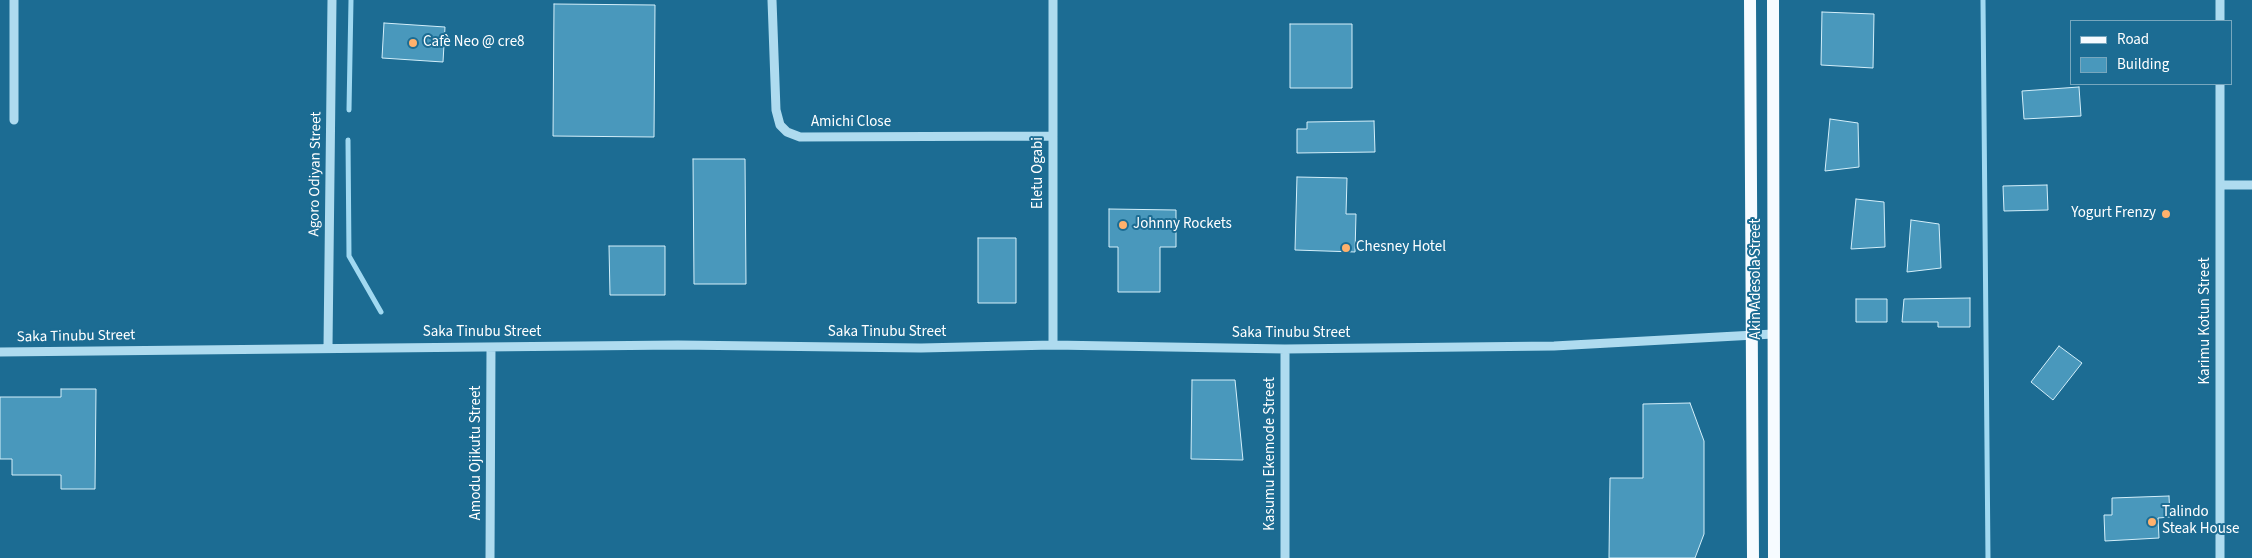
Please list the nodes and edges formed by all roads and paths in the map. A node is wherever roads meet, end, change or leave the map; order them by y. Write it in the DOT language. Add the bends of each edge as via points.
graph roads {
  1 [pos="14,0"];
  2 [pos="332,0"];
  3 [pos="772,0"];
  4 [pos="1053,0"];
  5 [pos="1750,0"];
  6 [pos="1773,0"];
  7 [pos="2220,0"];
  8 [pos="2220,20"];
  9 [pos="2220,85"];
  10 [pos="14,120"];
  11 [pos="1053,136"];
  12 [pos="2220,185"];
  13 [pos="2252,185"];
  14 [pos="1751,334"];
  15 [pos="1773,334"];
  16 [pos="1053,345"];
  17 [pos="491,347"];
  18 [pos="328,348"];
  19 [pos="1285,349"];
  20 [pos="0,352"];
  21 [pos="490,558"];
  22 [pos="1285,558"];
  23 [pos="1753,558"];
  24 [pos="1774,558"];
  25 [pos="2220,558"];
  1 -- 10 [label="street"];
  2 -- 18 [label="street, Agoro Odiyan Street"];
  3 -- 11 [label="street, Amichi Close" via="776,110 780,125 787,132 800,137"];
  4 -- 11 [label="street, Eletu Ogabi"];
  5 -- 14 [label="main road, Akin Adesola Street"];
  6 -- 15 [label="main road, Akin Adesola Street"];
  7 -- 8 [label="street"];
  9 -- 12 [label="street, Karimu Kotun Street"];
  11 -- 16 [label="street, Eletu Ogabi"];
  12 -- 13 [label="street"];
  12 -- 25 [label="street, Karimu Kotun Street"];
  14 -- 15 [label="street, Saka Tinubu Street"];
  14 -- 19 [label="street, Saka Tinubu Street" via="1554,346"];
  14 -- 23 [label="main road, Akin Adesola Street"];
  15 -- 24 [label="main road, Akin Adesola Street"];
  16 -- 17 [label="street, Saka Tinubu Street" via="921,348"];
  16 -- 19 [label="street, Saka Tinubu Street"];
  17 -- 18 [label="street, Saka Tinubu Street"];
  17 -- 21 [label="street, Amodu Ojikutu Street"];
  18 -- 20 [label="street, Saka Tinubu Street"];
  19 -- 22 [label="street, Kasumu Ekemode Street"];
}
